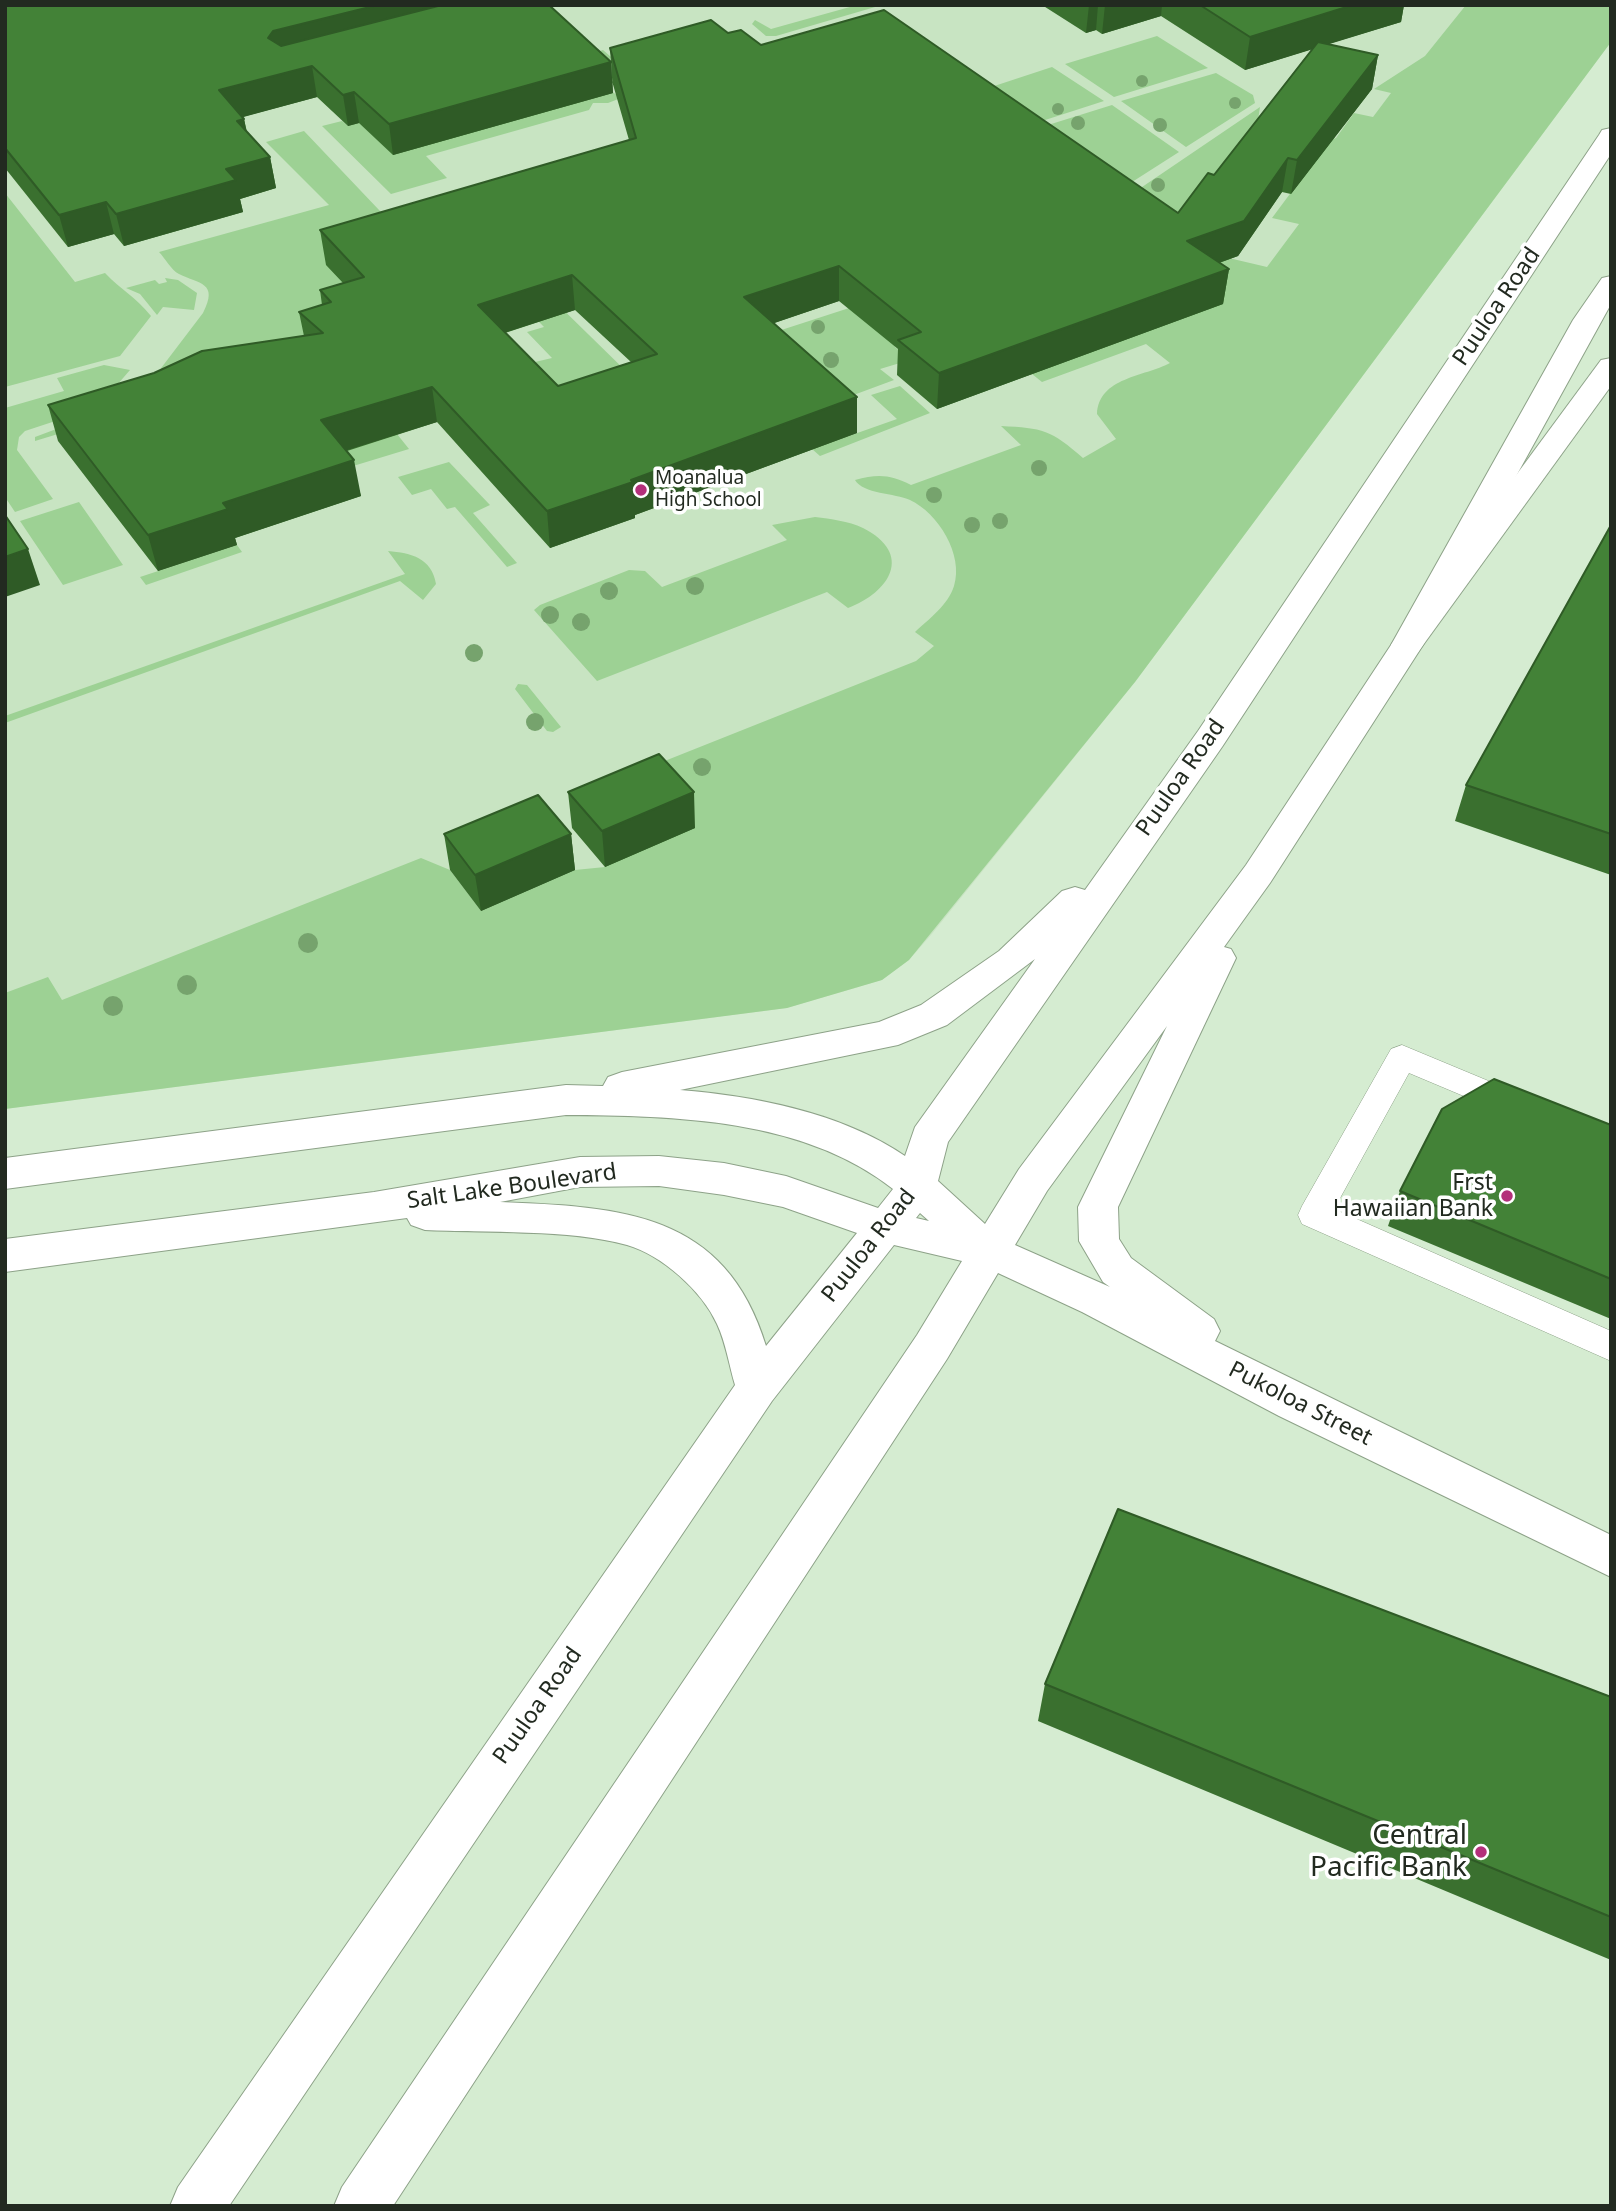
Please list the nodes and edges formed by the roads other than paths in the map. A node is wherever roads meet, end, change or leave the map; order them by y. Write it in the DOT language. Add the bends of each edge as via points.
graph roads {
  1 [pos="1611,135"];
  2 [pos="1611,284"];
  3 [pos="1611,366"];
  4 [pos="1407,645"];
  5 [pos="1137,840"];
  6 [pos="1258,874"];
  7 [pos="566,1100"];
  8 [pos="1549,1120"];
  9 [pos="5,1174"];
  10 [pos="916,1189"];
  11 [pos="374,1208"];
  12 [pos="885,1227"];
  13 [pos="989,1251"];
  14 [pos="5,1256"];
  15 [pos="1611,1347"];
  16 [pos="757,1388"];
  17 [pos="1294,1403"];
  18 [pos="1611,1558"];
  19 [pos="197,2206"];
  20 [pos="361,2206"];
  1 -- 5 [label="main road, Puuloa Road" via="1210,739"];
  2 -- 4 [label="main road"];
  3 -- 4 [label="main road"];
  4 -- 6 [label="main road"];
  5 -- 7 [label="main road" via="1012,960 934,1015 886,1035"];
  5 -- 10 [label="main road, Puuloa Road" via="929,1138"];
  6 -- 13 [label="main road" via="1033,1180"];
  6 -- 17 [label="main road" via="1098,1208 1099,1241 1117,1270"];
  7 -- 9 [label="main road"];
  7 -- 10 [label="main road" via="657,1101 760,1115 809,1129 874,1157"];
  8 -- 15 [label="lane" via="1402,1057 1314,1215"];
  10 -- 12 [label="main road, Puuloa Road"];
  10 -- 13 [label="main road"];
  11 -- 12 [label="main road, Salt Lake Boulevard" via="580,1172 617,1170 692,1174 753,1185"];
  11 -- 14 [label="main road, Salt Lake Boulevard"];
  11 -- 16 [label="main road" via="592,1222 637,1231 673,1249 708,1278 736,1317"];
  12 -- 13 [label="main road, Salt Lake Boulevard"];
  12 -- 16 [label="main road, Puuloa Road"];
  13 -- 17 [label="main road, Pukoloa Street" via="1097,1300"];
  13 -- 20 [label="main road" via="924,1359"];
  16 -- 19 [label="main road, Puuloa Road"];
  17 -- 18 [label="main road, Pukoloa Street"];
}
